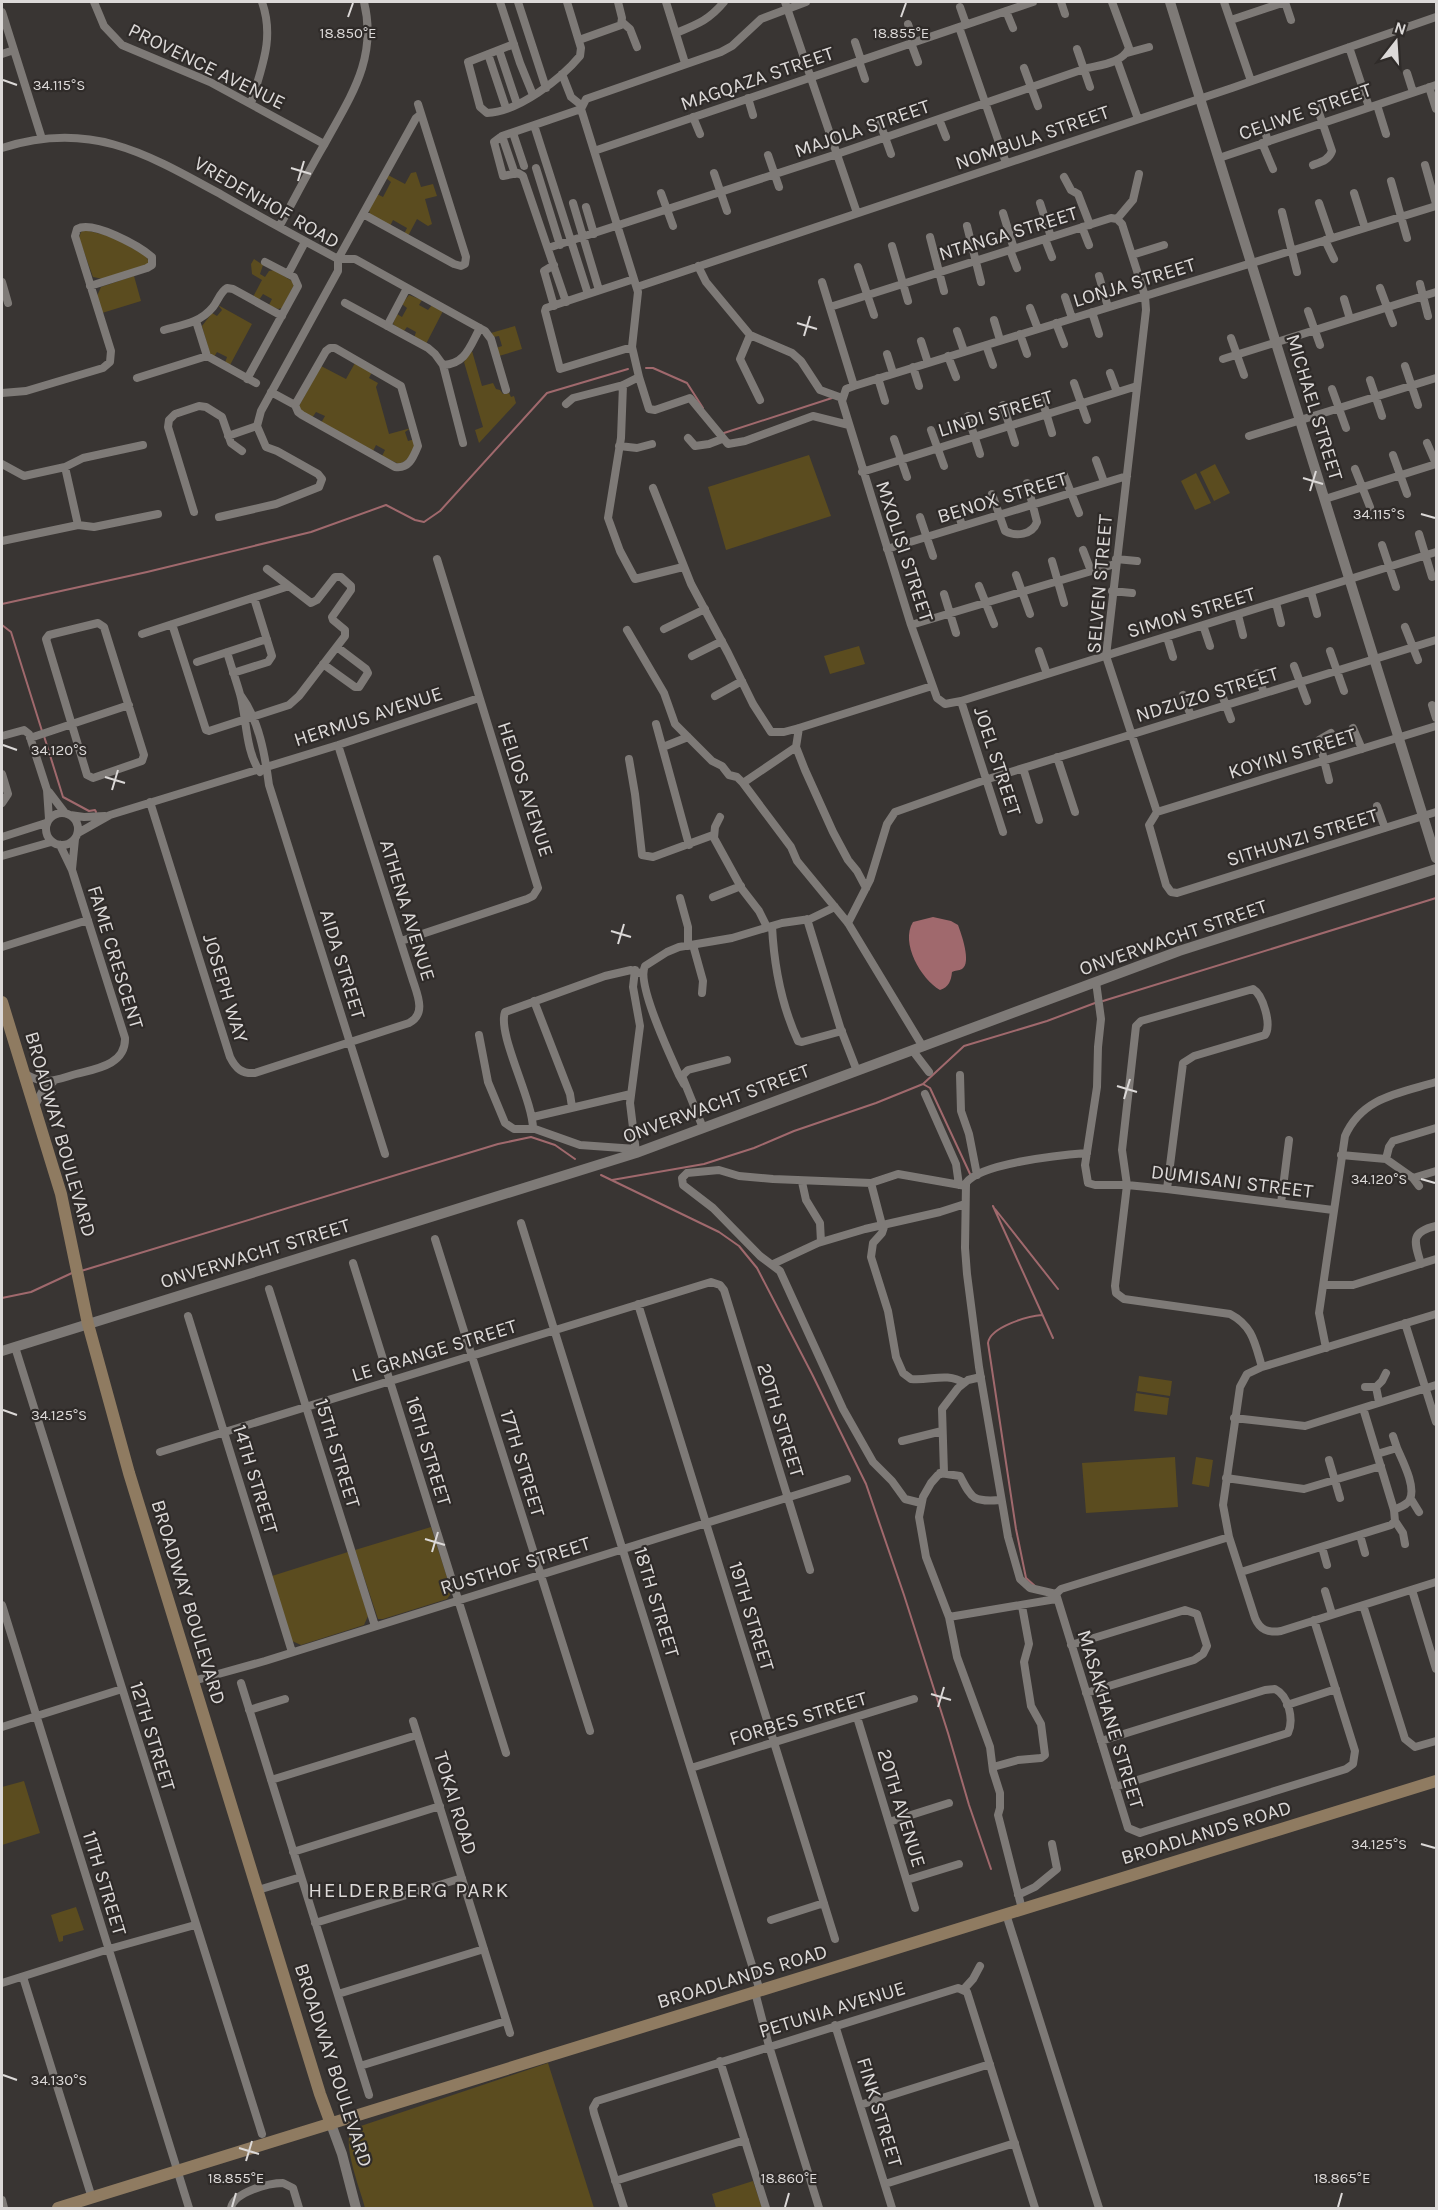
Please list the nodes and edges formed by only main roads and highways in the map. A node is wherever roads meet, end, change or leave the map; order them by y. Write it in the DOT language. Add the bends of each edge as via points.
graph roads {
  1 [pos="2,1002"];
  2 [pos="1437,1781"];
  3 [pos="331,2124"];
  4 [pos="58,2208"];
  1 -- 3 [label="main road, BROADWAY BOULEVARD" via="61,1194 88,1324 129,1473"];
  2 -- 3 [label="main road, BROADLANDS ROAD"];
  3 -- 4 [label="main road, BROADLANDS ROAD"];
}
